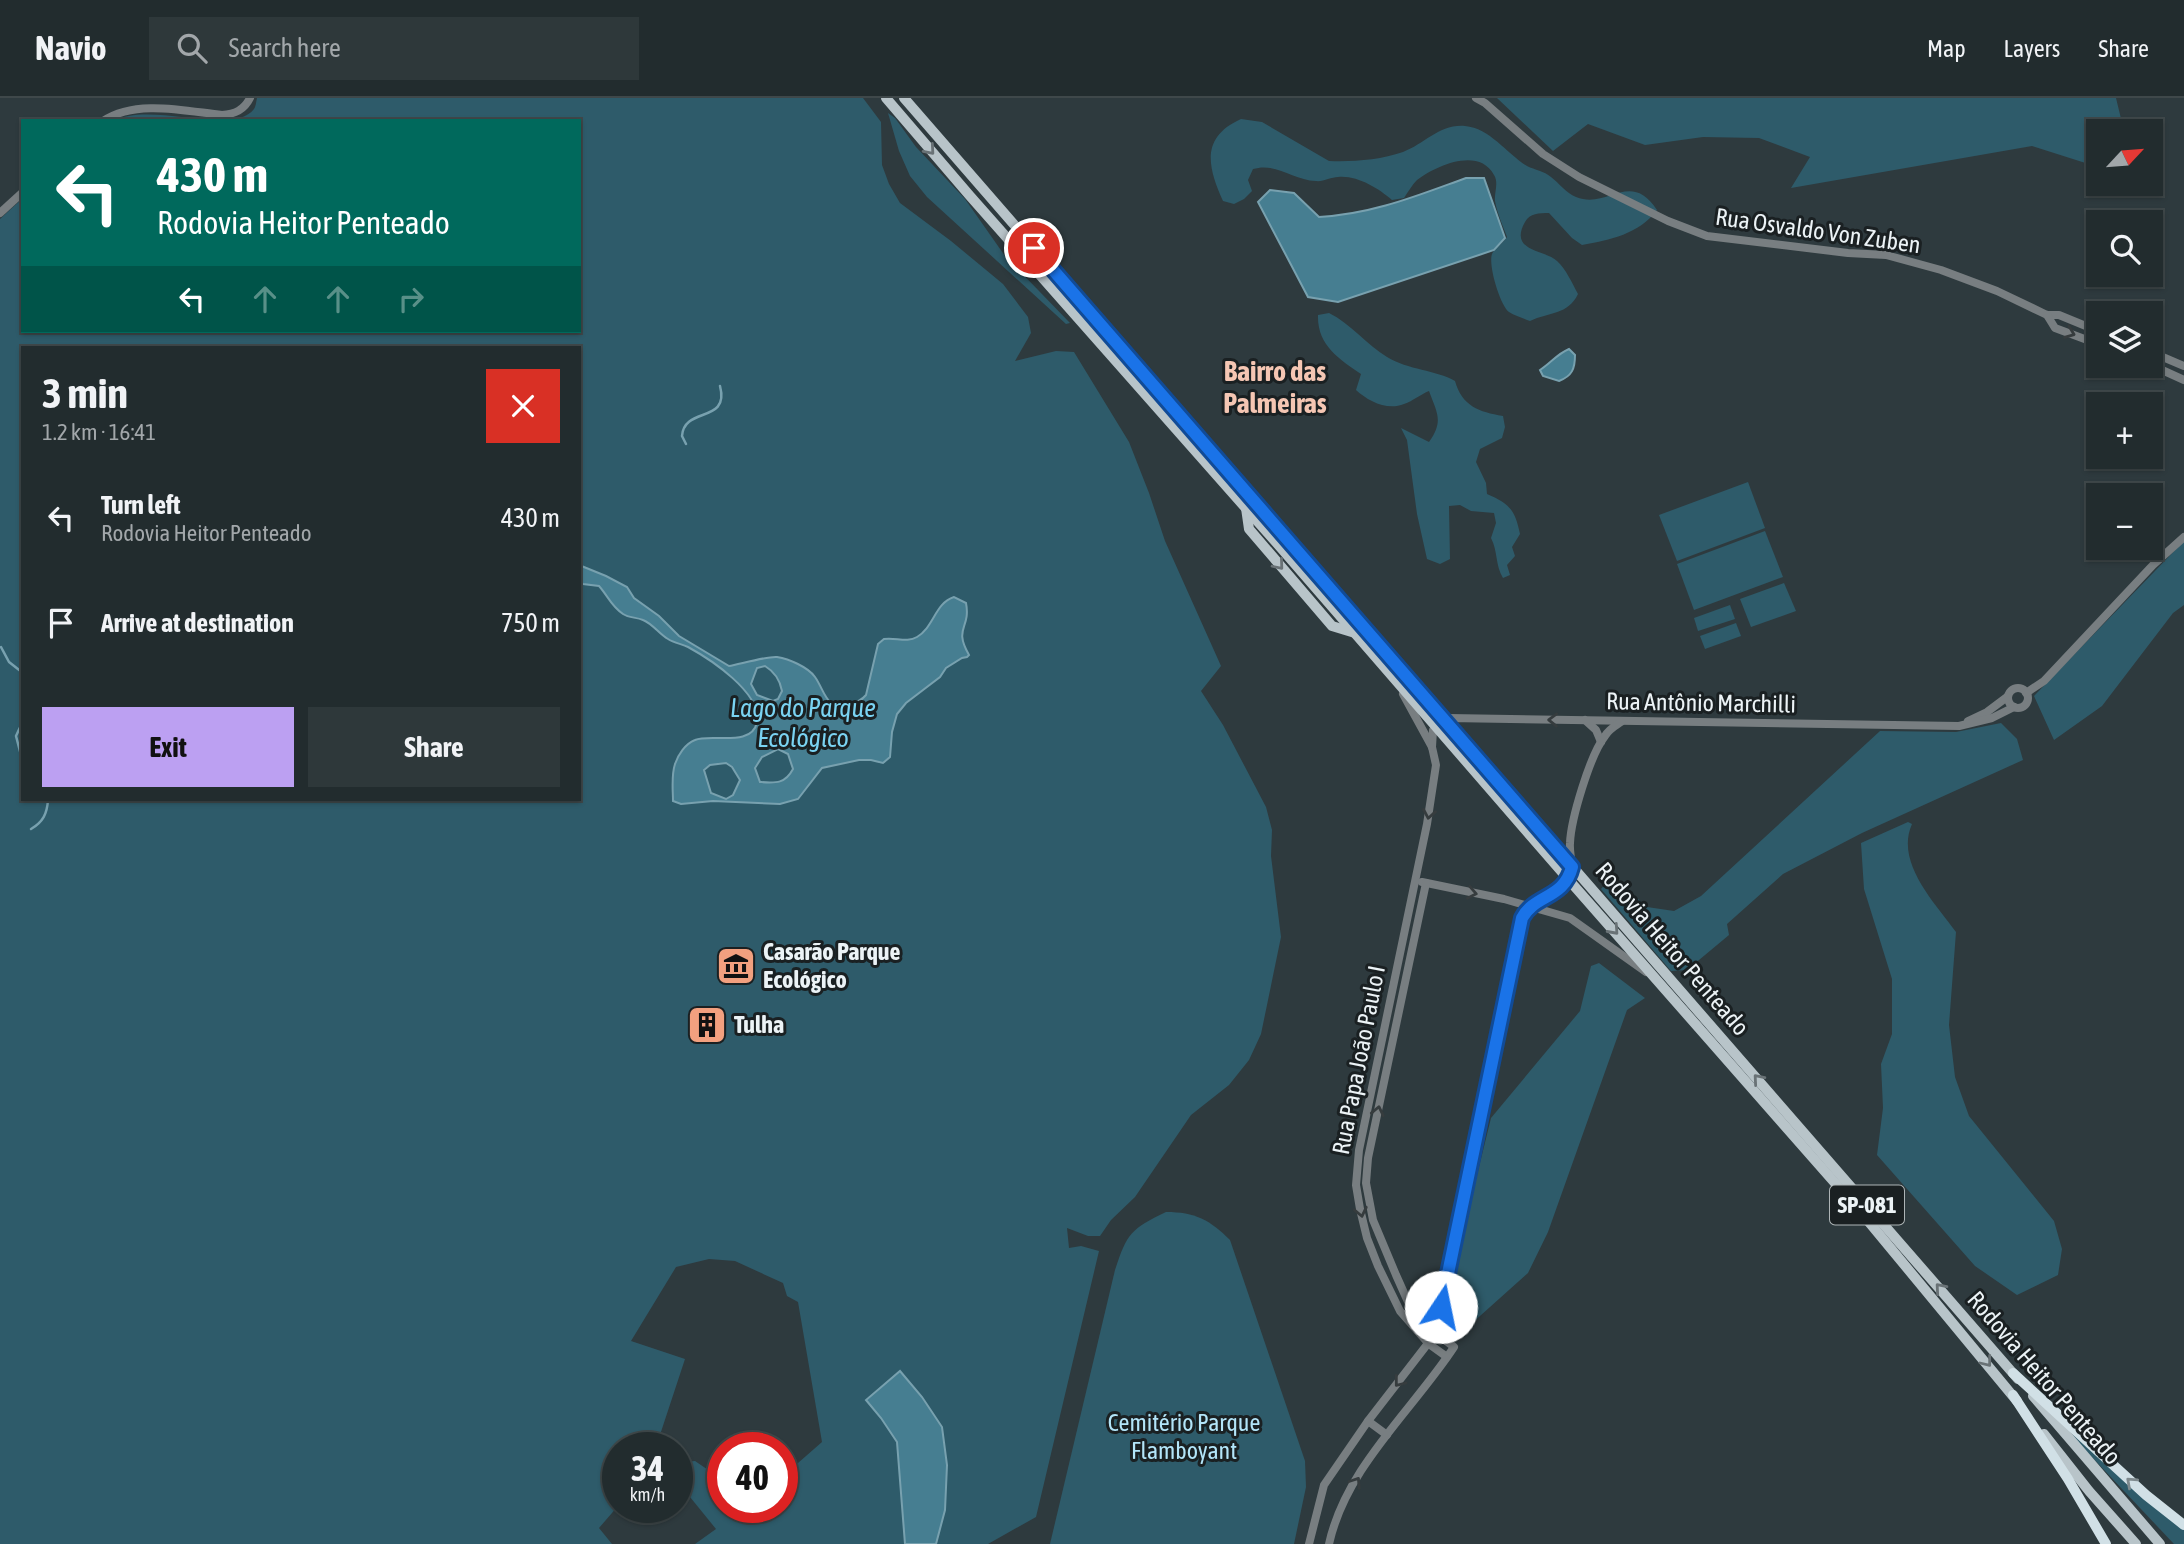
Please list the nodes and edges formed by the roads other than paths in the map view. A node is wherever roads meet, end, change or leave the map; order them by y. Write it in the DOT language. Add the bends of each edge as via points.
graph roads {
  1 [pos="250,98"];
  2 [pos="887,98"];
  3 [pos="904,98"];
  4 [pos="1476,98"];
  5 [pos="107,119"];
  6 [pos="21,194"];
  7 [pos="0,212"];
  8 [pos="2048,316"];
  9 [pos="2086,326"];
  10 [pos="2086,340"];
  11 [pos="2163,357"];
  12 [pos="2184,366"];
  13 [pos="2163,370"];
  14 [pos="2184,380"];
  15 [pos="2184,537"];
  16 [pos="1396,680"];
  17 [pos="2026,693"];
  18 [pos="2007,696"];
  19 [pos="2014,707"];
  20 [pos="1585,720"];
  21 [pos="1621,722"];
  22 [pos="1440,723"];
  23 [pos="1959,726"];
  24 [pos="1601,742"];
  25 [pos="1432,747"];
  26 [pos="1572,867"];
  27 [pos="1568,879"];
  28 [pos="1415,881"];
  29 [pos="1426,884"];
  30 [pos="1531,907"];
  31 [pos="1662,984"];
  32 [pos="1436,1333"];
  33 [pos="1429,1344"];
  34 [pos="1447,1357"];
  35 [pos="2013,1373"];
  36 [pos="2012,1395"];
  37 [pos="1368,1421"];
  38 [pos="1387,1435"];
  39 [pos="2184,1525"];
  40 [pos="1309,1544"];
  41 [pos="1329,1544"];
  42 [pos="2106,1544"];
  43 [pos="2136,1544"];
  44 [pos="2160,1544"];
  1 -- 5 [label="street" via="233,114 142,109"];
  2 -- 16 [label="main road, Rodovia Heitor Penteado / SP-081, one-way"];
  3 -- 22 [label="main road, Rodovia Heitor Penteado / SP-081"];
  4 -- 8 [label="street, Rua Osvaldo Von Zuben" via="1543,154 1579,177 1707,236 1886,255 1997,291"];
  6 -- 7 [label="street"];
  8 -- 9 [label="street, Rua Osvaldo Von Zuben" via="2059,315"];
  8 -- 10 [label="street, Rua Osvaldo Von Zuben, one-way" via="2055,328"];
  11 -- 12 [label="street"];
  13 -- 14 [label="street"];
  15 -- 17 [label="street" via="2044,681"];
  16 -- 22 [label="main road, Rodovia Heitor Penteado / SP-081"];
  16 -- 25 [label="street, Rua Papa João Paulo I"];
  17 -- 18 [label="street" via="2016,688"];
  17 -- 19 [label="street" via="2026,703"];
  18 -- 19 [label="street"];
  18 -- 23 [label="street, Rua Antônio Marchilli"];
  19 -- 23 [label="street, Rua Antônio Marchilli"];
  20 -- 21 [label="street, Rua Antônio Marchilli"];
  20 -- 22 [label="street, Rua Antônio Marchilli, one-way" via="1468,718"];
  20 -- 24 [label="street"];
  21 -- 23 [label="street, Rua Antônio Marchilli"];
  21 -- 24 [label="street"];
  22 -- 25 [label="street, Rua Papa João Paulo I"];
  22 -- 26 [label="main road, Rodovia Heitor Penteado / SP-081"];
  22 -- 27 [label="main road, Rodovia Heitor Penteado / SP-081"];
  24 -- 26 [label="street" via="1571,831"];
  25 -- 28 [label="street, Rua Papa João Paulo I, one-way" via="1434,786"];
  26 -- 27 [label="street"];
  35 -- 26 [label="main road, Rodovia Heitor Penteado / SP-081, one-way"];
  27 -- 30 [label="street" via="1554,894"];
  27 -- 31 [label="main road, Rodovia Heitor Penteado / SP-081, one-way"];
  28 -- 29 [label="street"];
  28 -- 33 [label="street, Rua Papa João Paulo I, one-way" via="1359,1150 1356,1185 1378,1266 1400,1311"];
  29 -- 30 [label="street, one-way"];
  32 -- 29 [label="street, Rua Papa João Paulo I, one-way" via="1404,1294 1373,1220 1366,1183"];
  30 -- 31 [label="street" via="1585,926"];
  30 -- 32 [label="street" via="1522,918"];
  31 -- 36 [label="main road, Rodovia Heitor Penteado / SP-081, one-way"];
  32 -- 33 [label="street"];
  32 -- 34 [label="street, Rua Papa João Paulo I" via="1454,1346"];
  33 -- 34 [label="street, Rua Papa João Paulo I"];
  33 -- 37 [label="street, one-way"];
  34 -- 38 [label="street"];
  39 -- 35 [label="highway, one-way"];
  35 -- 44 [label="main road, Rodovia Heitor Penteado / SP-081"];
  36 -- 42 [label="highway"];
  36 -- 43 [label="main road, Rodovia Heitor Penteado / SP-081"];
  37 -- 38 [label="street"];
  37 -- 40 [label="street" via="1324,1486"];
  41 -- 38 [label="street, one-way" via="1341,1506"];
}
